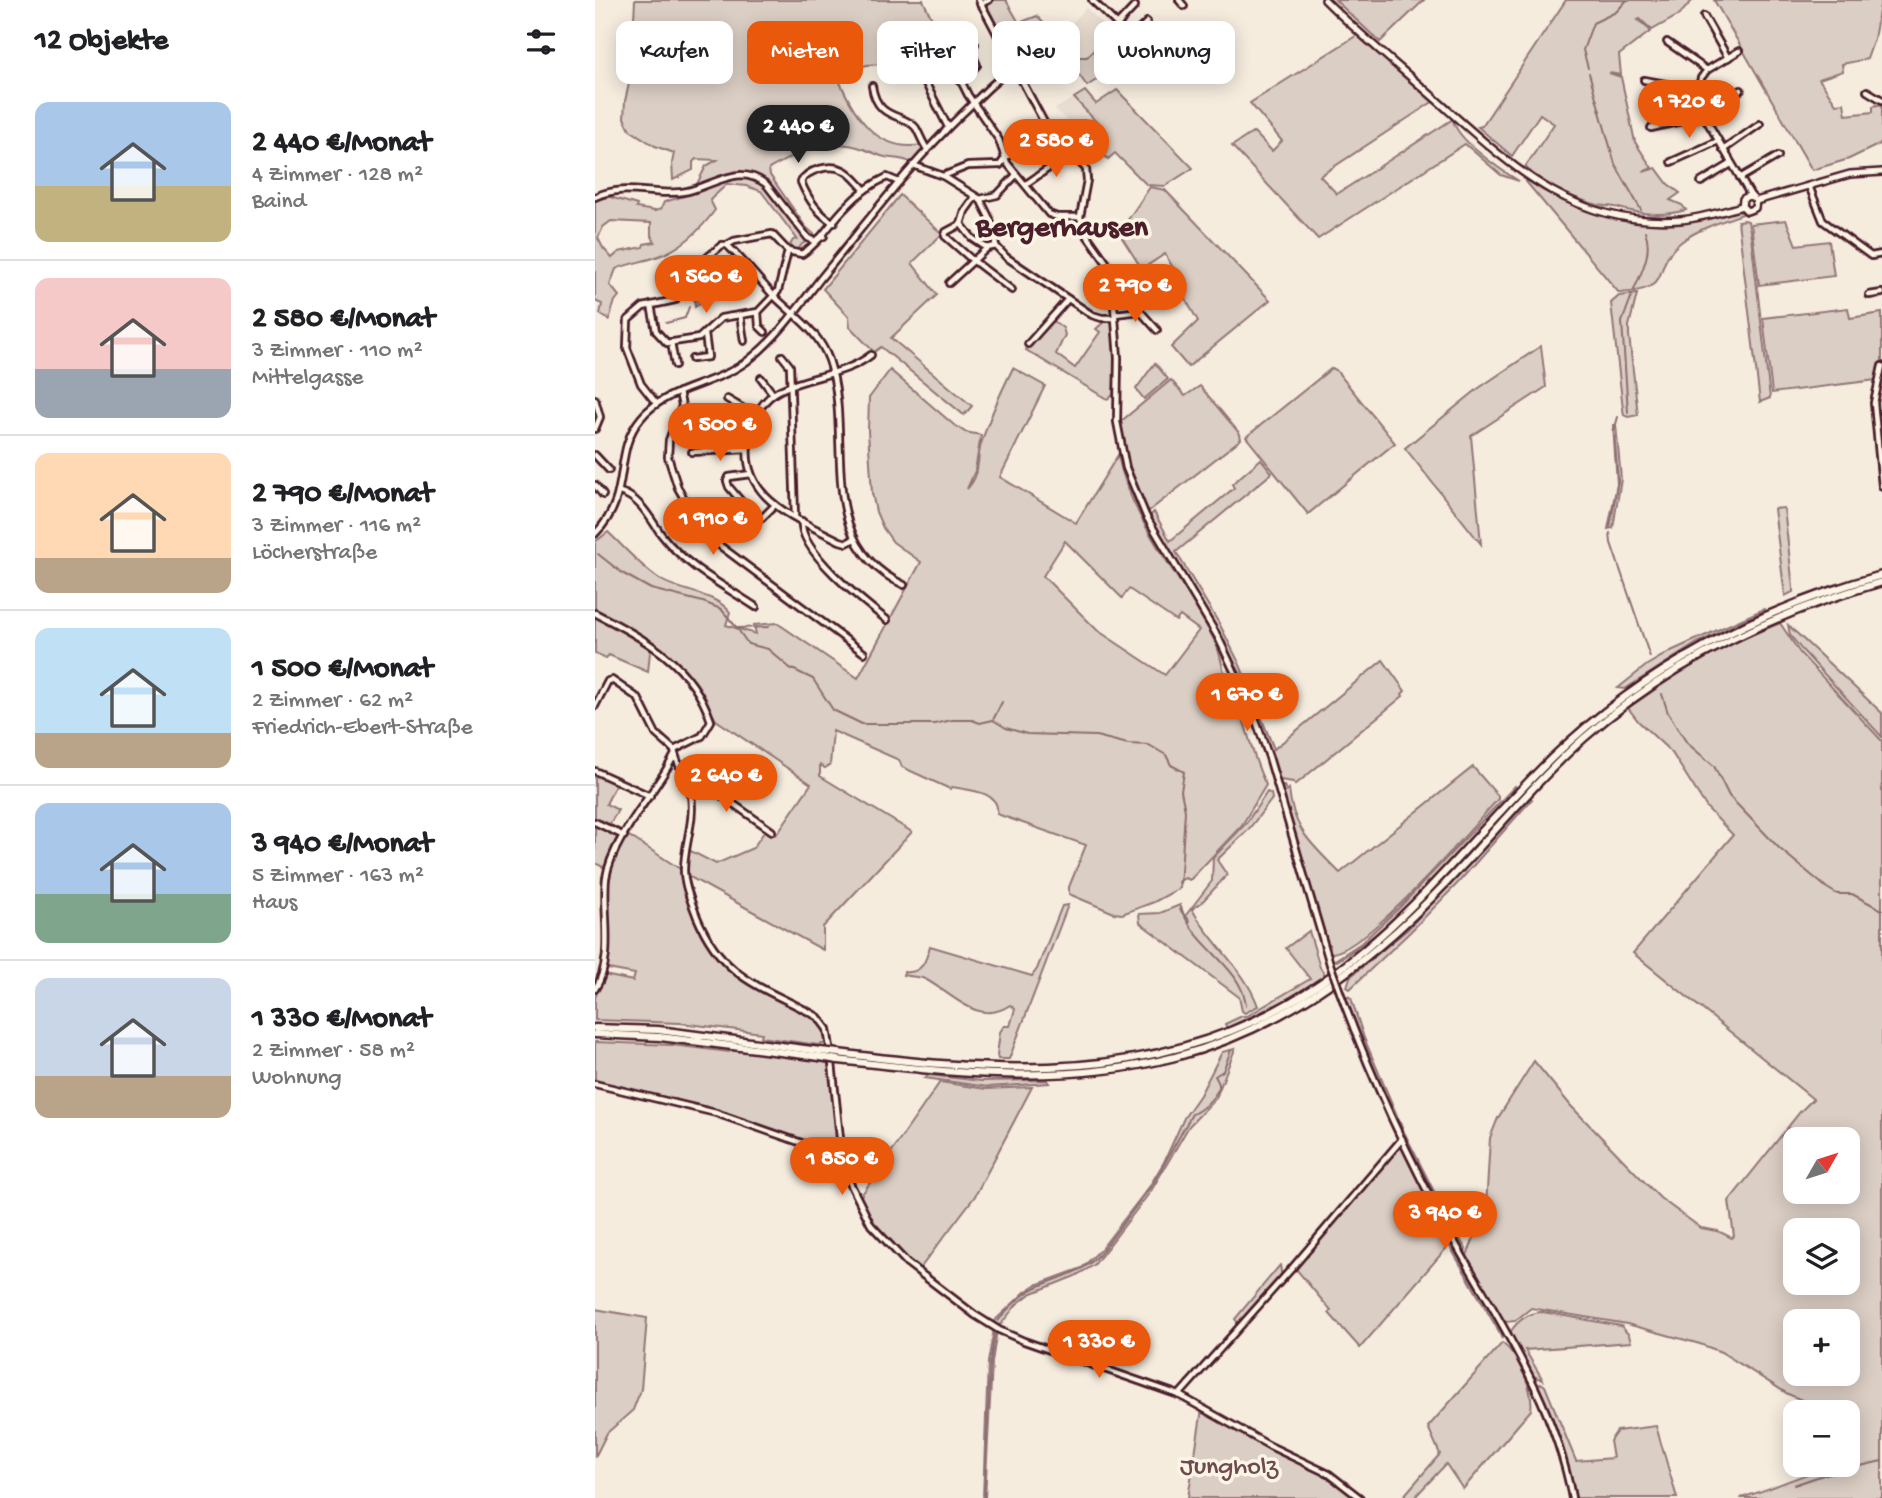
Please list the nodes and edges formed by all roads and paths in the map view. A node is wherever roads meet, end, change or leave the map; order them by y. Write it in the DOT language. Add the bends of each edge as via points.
graph roads {
  1 [pos="989,0"];
  2 [pos="1092,0"];
  3 [pos="1179,0"];
  4 [pos="1325,0"];
  5 [pos="980,2"];
  6 [pos="1135,6"];
  7 [pos="1184,6"];
  8 [pos="1704,16"];
  9 [pos="1114,21"];
  10 [pos="1120,21"];
  11 [pos="992,25"];
  12 [pos="1667,42"];
  13 [pos="1739,51"];
  14 [pos="1728,58"];
  15 [pos="1707,70"];
  16 [pos="1644,80"];
  17 [pos="926,84"];
  18 [pos="962,84"];
  19 [pos="996,84"];
  20 [pos="1024,84"];
  21 [pos="872,86"];
  22 [pos="1697,90"];
  23 [pos="1741,90"];
  24 [pos="1867,91"];
  25 [pos="1882,100"];
  26 [pos="973,103"];
  27 [pos="1703,114"];
  28 [pos="1760,124"];
  29 [pos="1046,126"];
  30 [pos="948,127"];
  31 [pos="1651,128"];
  32 [pos="1718,141"];
  33 [pos="927,149"];
  34 [pos="1723,150"];
  35 [pos="1072,152"];
  36 [pos="1778,156"];
  37 [pos="1005,158"];
  38 [pos="1671,162"];
  39 [pos="1731,164"];
  40 [pos="913,165"];
  41 [pos="1882,172"];
  42 [pos="1016,175"];
  43 [pos="943,176"];
  44 [pos="1740,178"];
  45 [pos="899,182"];
  46 [pos="1701,183"];
  47 [pos="1026,184"];
  48 [pos="1809,186"];
  49 [pos="865,190"];
  50 [pos="1751,196"];
  51 [pos="595,197"];
  52 [pos="977,198"];
  53 [pos="1756,201"];
  54 [pos="1743,203"];
  55 [pos="1080,217"];
  56 [pos="834,223"];
  57 [pos="961,224"];
  58 [pos="824,236"];
  59 [pos="727,245"];
  60 [pos="996,246"];
  61 [pos="988,248"];
  62 [pos="788,251"];
  63 [pos="1882,254"];
  64 [pos="973,261"];
  65 [pos="949,283"];
  66 [pos="1012,290"];
  67 [pos="1882,293"];
  68 [pos="1869,295"];
  69 [pos="775,296"];
  70 [pos="1068,299"];
  71 [pos="651,305"];
  72 [pos="758,312"];
  73 [pos="794,313"];
  74 [pos="740,315"];
  75 [pos="1115,316"];
  76 [pos="1157,330"];
  77 [pos="765,332"];
  78 [pos="704,333"];
  79 [pos="744,341"];
  80 [pos="671,342"];
  81 [pos="1028,344"];
  82 [pos="871,355"];
  83 [pos="782,356"];
  84 [pos="692,359"];
  85 [pos="675,365"];
  86 [pos="1882,367"];
  87 [pos="832,374"];
  88 [pos="761,379"];
  89 [pos="792,385"];
  90 [pos="679,392"];
  91 [pos="773,394"];
  92 [pos="595,399"];
  93 [pos="727,399"];
  94 [pos="656,403"];
  95 [pos="746,411"];
  96 [pos="756,416"];
  97 [pos="715,421"];
  98 [pos="595,429"];
  99 [pos="747,449"];
  100 [pos="692,452"];
  101 [pos="595,455"];
  102 [pos="609,470"];
  103 [pos="751,474"];
  104 [pos="595,485"];
  105 [pos="1882,486"];
  106 [pos="620,492"];
  107 [pos="603,495"];
  108 [pos="775,505"];
  109 [pos="795,517"];
  110 [pos="802,520"];
  111 [pos="595,534"];
  112 [pos="854,539"];
  113 [pos="1882,575"];
  114 [pos="1882,582"];
  115 [pos="904,585"];
  116 [pos="756,607"];
  117 [pos="595,613"];
  118 [pos="887,620"];
  119 [pos="864,653"];
  120 [pos="1629,698"];
  121 [pos="595,706"];
  122 [pos="674,752"];
  123 [pos="680,767"];
  124 [pos="668,768"];
  125 [pos="595,771"];
  126 [pos="684,774"];
  127 [pos="650,796"];
  128 [pos="595,822"];
  129 [pos="772,831"];
  130 [pos="624,836"];
  131 [pos="595,989"];
  132 [pos="595,1028"];
  133 [pos="595,1034"];
  134 [pos="830,1046"];
  135 [pos="820,1054"];
  136 [pos="836,1058"];
  137 [pos="595,1084"];
  138 [pos="1402,1139"];
  139 [pos="842,1157"];
  140 [pos="1179,1395"];
  141 [pos="1360,1498"];
  142 [pos="1572,1498"];
  1 -- 5 [label="street"];
  2 -- 9 [label="street"];
  3 -- 7 [label="street"];
  4 -- 54 [label="main road" via="1501,157 1559,196 1584,207 1639,219 1681,220"];
  5 -- 11 [label="street"];
  6 -- 10 [label="street"];
  8 -- 14 [label="street"];
  12 -- 15 [label="street"];
  13 -- 14 [label="street"];
  14 -- 15 [label="street"];
  15 -- 22 [label="street"];
  16 -- 22 [label="street"];
  17 -- 30 [label="street"];
  18 -- 26 [label="street"];
  19 -- 26 [label="street"];
  20 -- 29 [label="street"];
  21 -- 33 [label="street" via="884,111 913,125"];
  22 -- 27 [label="street"];
  23 -- 27 [label="street"];
  24 -- 25 [label="street"];
  26 -- 30 [label="street"];
  26 -- 37 [label="street" via="999,140"];
  27 -- 31 [label="street"];
  27 -- 32 [label="street"];
  28 -- 34 [label="street"];
  29 -- 35 [label="street"];
  29 -- 37 [label="street"];
  30 -- 33 [label="street"];
  32 -- 34 [label="street"];
  32 -- 38 [label="street"];
  33 -- 40 [label="street"];
  34 -- 39 [label="street"];
  35 -- 47 [label="street"];
  35 -- 55 [label="street" via="1087,173"];
  36 -- 44 [label="street"];
  37 -- 42 [label="street"];
  37 -- 43 [label="street" via="1000,165 968,166"];
  39 -- 44 [label="street"];
  39 -- 46 [label="street"];
  40 -- 43 [label="street"];
  40 -- 45 [label="street"];
  41 -- 48 [label="main road" via="1850,174"];
  42 -- 47 [label="street"];
  42 -- 52 [label="street" via="997,195"];
  43 -- 52 [label="street"];
  44 -- 50 [label="street"];
  44 -- 54 [label="street"];
  45 -- 49 [label="street" via="887,177"];
  45 -- 73 [label="street"];
  47 -- 55 [label="street" via="1049,214"];
  48 -- 53 [label="main road"];
  48 -- 63 [label="street" via="1823,221 1871,256"];
  49 -- 56 [label="street"];
  49 -- 56 [label="street" via="840,168 805,175 804,189 821,216"];
  50 -- 53 [label="main road"];
  50 -- 54 [label="main road"];
  51 -- 58 [label="street" via="626,188 683,192 725,177 748,175 766,184 808,238 814,241"];
  52 -- 57 [label="street"];
  52 -- 60 [label="street" via="990,219"];
  53 -- 54 [label="main road" via="1752,211"];
  55 -- 75 [label="street" via="1109,268"];
  56 -- 58 [label="street"];
  57 -- 61 [label="street"];
  57 -- 64 [label="street" via="945,234"];
  58 -- 62 [label="street" via="801,254"];
  59 -- 62 [label="street" via="772,234"];
  59 -- 69 [label="street"];
  59 -- 71 [label="street" via="673,286 675,300"];
  60 -- 61 [label="street"];
  60 -- 70 [label="street"];
  61 -- 64 [label="street"];
  62 -- 69 [label="street"];
  64 -- 65 [label="street"];
  64 -- 66 [label="street"];
  67 -- 68 [label="street"];
  69 -- 72 [label="street"];
  69 -- 73 [label="street"];
  70 -- 75 [label="street" via="1098,317"];
  70 -- 81 [label="street"];
  71 -- 80 [label="street" via="656,331"];
  71 -- 94 [label="street" via="628,320 627,348 641,384"];
  72 -- 74 [label="street"];
  72 -- 77 [label="street" via="759,326"];
  73 -- 87 [label="street" via="819,339"];
  73 -- 90 [label="street" via="740,367"];
  74 -- 78 [label="street" via="721,318"];
  74 -- 79 [label="street"];
  75 -- 76 [label="street" via="1140,311"];
  75 -- 138 [label="street, bridge" via="1118,435 1126,468 1146,516 1219,637 1251,707 1330,964"];
  78 -- 80 [label="street" via="699,338"];
  78 -- 84 [label="street" via="708,357"];
  80 -- 85 [label="street"];
  82 -- 87 [label="street"];
  83 -- 89 [label="street" via="790,366"];
  86 -- 105 [label="street" via="1874,403"];
  87 -- 89 [label="street"];
  87 -- 112 [label="street" via="842,498"];
  88 -- 91 [label="street"];
  89 -- 91 [label="street"];
  89 -- 109 [label="street"];
  90 -- 94 [label="street"];
  90 -- 119 [label="street" via="682,405 668,457 680,491 701,527"];
  91 -- 96 [label="street"];
  92 -- 98 [label="street" via="600,417"];
  93 -- 95 [label="street"];
  94 -- 106 [label="street" via="628,440"];
  95 -- 96 [label="street"];
  95 -- 97 [label="street" via="739,422"];
  96 -- 99 [label="street"];
  99 -- 100 [label="street"];
  99 -- 103 [label="street"];
  101 -- 102 [label="street"];
  103 -- 108 [label="street"];
  103 -- 108 [label="street" via="729,477 729,487 757,520"];
  104 -- 107 [label="street"];
  106 -- 111 [label="street"];
  106 -- 116 [label="street" via="636,501 685,560"];
  108 -- 109 [label="street"];
  109 -- 110 [label="street"];
  110 -- 112 [label="street" via="840,541"];
  110 -- 118 [label="street" via="809,546 851,592"];
  112 -- 115 [label="street" via="875,566"];
  113 -- 120 [label="highway" via="1823,593 1733,631 1692,652"];
  114 -- 120 [label="highway" via="1815,603 1726,641"];
  117 -- 122 [label="street" via="661,651 698,694 711,721 702,736"];
  120 -- 136 [label="highway" via="1549,771 1394,935 1309,999 1255,1027 1178,1056 1080,1073 983,1075"];
  121 -- 122 [label="street" via="612,680 638,698 656,734"];
  122 -- 123 [label="street"];
  122 -- 124 [label="street"];
  123 -- 124 [label="street"];
  123 -- 126 [label="street"];
  124 -- 127 [label="street"];
  125 -- 127 [label="street"];
  126 -- 129 [label="street"];
  126 -- 134 [label="street" via="692,817 684,872 695,912 718,956 743,978 818,1017 827,1029"];
  127 -- 130 [label="street"];
  128 -- 130 [label="street"];
  130 -- 131 [label="street" via="608,870 604,961"];
  132 -- 135 [label="highway" via="658,1030"];
  133 -- 135 [label="highway"];
  135 -- 136 [label="highway, bridge"];
  136 -- 139 [label="street"];
  137 -- 139 [label="street" via="716,1113"];
  138 -- 140 [label="street"];
  138 -- 142 [label="street" via="1536,1384 1554,1429"];
  139 -- 140 [label="street" via="862,1210 884,1241 975,1315 1024,1341"];
  140 -- 141 [label="street" via="1329,1474"];
}
